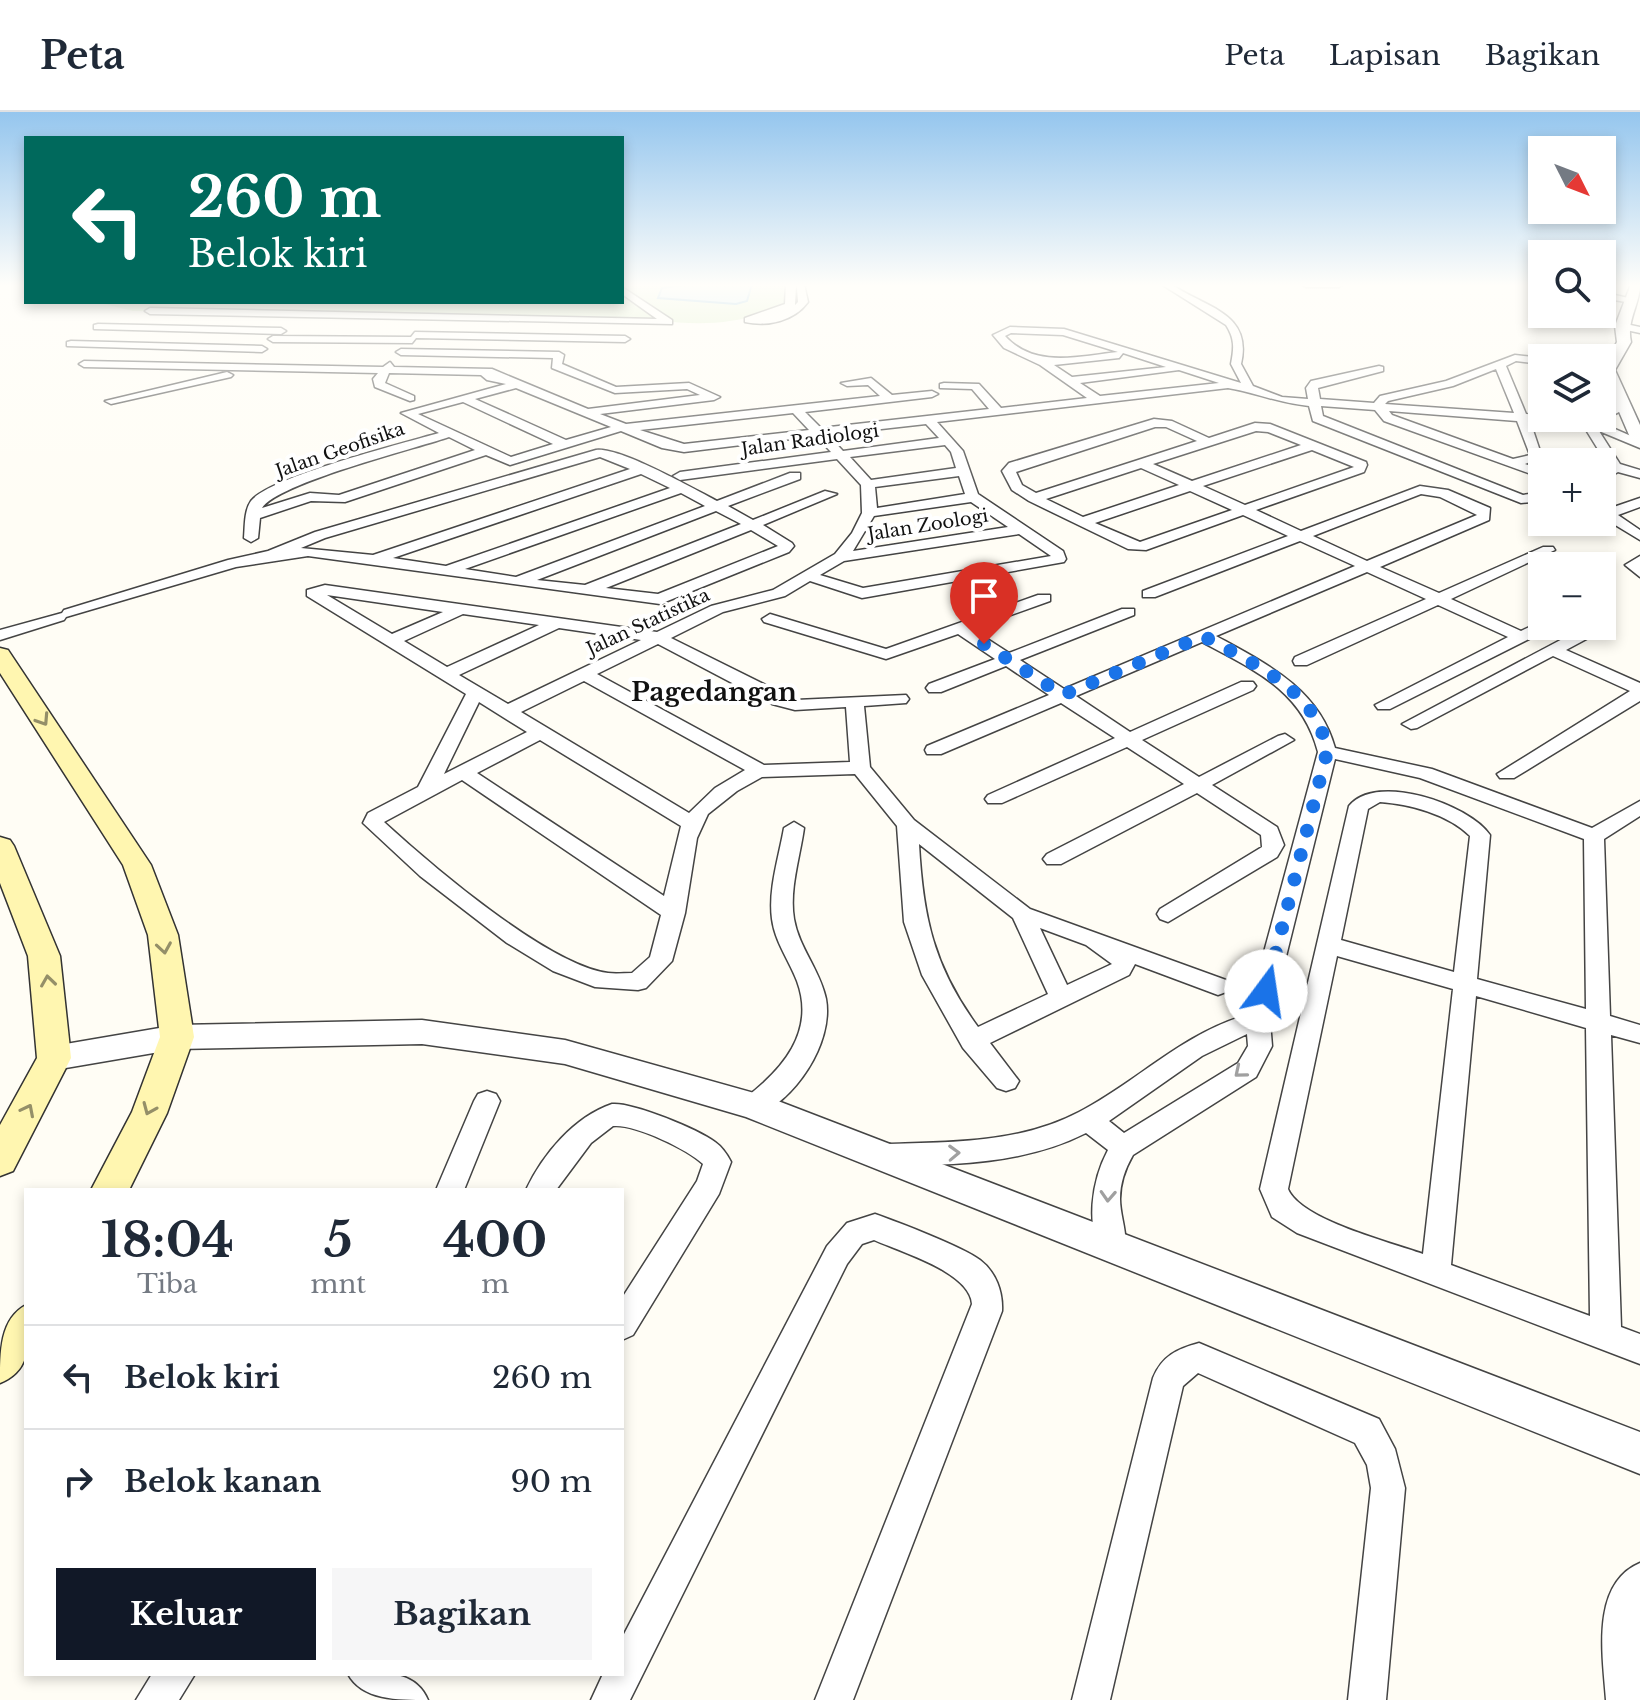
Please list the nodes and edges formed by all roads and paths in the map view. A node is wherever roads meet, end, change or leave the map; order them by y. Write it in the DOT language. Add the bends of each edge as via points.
graph roads {
  1 [pos="251,358"];
  2 [pos="396,358"];
  3 [pos="502,358"];
  4 [pos="557,358"];
  5 [pos="1034,358"];
  6 [pos="1087,358"];
  7 [pos="1149,358"];
  8 [pos="1239,358"];
  9 [pos="1515,358"];
  10 [pos="1615,358"];
  11 [pos="326,359"];
  12 [pos="1044,363"];
  13 [pos="1499,363"];
  14 [pos="84,364"];
  15 [pos="241,367"];
  16 [pos="262,368"];
  17 [pos="1183,368"];
  18 [pos="316,369"];
  19 [pos="1379,369"];
  20 [pos="384,372"];
  21 [pos="493,375"];
  22 [pos="1240,375"];
  23 [pos="138,379"];
  24 [pos="1070,381"];
  25 [pos="847,383"];
  26 [pos="1226,383"];
  27 [pos="519,384"];
  28 [pos="1449,384"];
  29 [pos="944,386"];
  30 [pos="1249,388"];
  31 [pos="1182,391"];
  32 [pos="932,394"];
  33 [pos="410,398"];
  34 [pos="464,398"];
  35 [pos="888,398"];
  36 [pos="1195,399"];
  37 [pos="111,401"];
  38 [pos="1100,402"];
  39 [pos="1314,403"];
  40 [pos="1624,405"];
  41 [pos="1378,406"];
  42 [pos="796,409"];
  43 [pos="1616,409"];
  44 [pos="587,412"];
  45 [pos="998,412"];
  46 [pos="1454,412"];
  47 [pos="1521,417"];
  48 [pos="1528,417"];
  49 [pos="927,418"];
  50 [pos="624,427"];
  51 [pos="818,432"];
  52 [pos="1616,432"];
  53 [pos="450,433"];
  54 [pos="945,441"];
  55 [pos="1209,442"];
  56 [pos="1640,443"];
  57 [pos="566,445"];
  58 [pos="1314,445"];
  59 [pos="1470,448"];
  60 [pos="487,450"];
  61 [pos="840,455"];
  62 [pos="1141,463"];
  63 [pos="1512,463"];
  64 [pos="1616,467"];
  65 [pos="642,469"];
  66 [pos="1528,469"];
  67 [pos="965,471"];
  68 [pos="1640,474"];
  69 [pos="795,476"];
  70 [pos="309,478"];
  71 [pos="680,482"];
  72 [pos="868,484"];
  73 [pos="1191,486"];
  74 [pos="830,494"];
  75 [pos="974,497"];
  76 [pos="344,498"];
  77 [pos="1034,498"];
  78 [pos="1528,500"];
  79 [pos="1640,502"];
  80 [pos="803,504"];
  81 [pos="715,507"];
  82 [pos="1245,511"];
  83 [pos="869,513"];
  84 [pos="253,516"];
  85 [pos="1083,522"];
  86 [pos="751,525"];
  87 [pos="1022,529"];
  88 [pos="1301,536"];
  89 [pos="1640,536"];
  90 [pos="251,538"];
  91 [pos="777,539"];
  92 [pos="1548,550"];
  93 [pos="272,555"];
  94 [pos="840,557"];
  95 [pos="372,560"];
  96 [pos="1640,560"];
  97 [pos="1367,566"];
  98 [pos="446,571"];
  99 [pos="1640,572"];
  100 [pos="808,576"];
  101 [pos="517,582"];
  102 [pos="587,590"];
  103 [pos="1149,594"];
  104 [pos="1044,598"];
  105 [pos="1439,599"];
  106 [pos="463,609"];
  107 [pos="1128,612"];
  108 [pos="770,619"];
  109 [pos="557,623"];
  110 [pos="961,629"];
  111 [pos="1528,634"];
  112 [pos="0,635"];
  113 [pos="1203,636"];
  114 [pos="656,637"];
  115 [pos="1521,637"];
  116 [pos="1572,640"];
  117 [pos="390,641"];
  118 [pos="1553,650"];
  119 [pos="0,655"];
  120 [pos="1008,660"];
  121 [pos="1301,661"];
  122 [pos="584,674"];
  123 [pos="445,675"];
  124 [pos="1247,686"];
  125 [pos="935,688"];
  126 [pos="1640,691"];
  127 [pos="475,693"];
  128 [pos="1063,695"];
  129 [pos="900,699"];
  130 [pos="855,704"];
  131 [pos="1384,705"];
  132 [pos="507,712"];
  133 [pos="1411,724"];
  134 [pos="541,732"];
  135 [pos="1130,739"];
  136 [pos="1285,740"];
  137 [pos="934,750"];
  138 [pos="1327,752"];
  139 [pos="860,768"];
  140 [pos="761,771"];
  141 [pos="463,772"];
  142 [pos="1507,774"];
  143 [pos="1200,784"];
  144 [pos="425,792"];
  145 [pos="995,799"];
  146 [pos="1640,807"];
  147 [pos="690,823"];
  148 [pos="907,825"];
  149 [pos="794,828"];
  150 [pos="1594,836"];
  151 [pos="0,846"];
  152 [pos="1054,859"];
  153 [pos="674,913"];
  154 [pos="1022,914"];
  155 [pos="1168,914"];
  156 [pos="1328,945"];
  157 [pos="1109,946"];
  158 [pos="1465,984"];
  159 [pos="1218,986"];
  160 [pos="1061,997"];
  161 [pos="1258,1021"];
  162 [pos="1599,1022"];
  163 [pos="1640,1034"];
  164 [pos="177,1037"];
  165 [pos="972,1041"];
  166 [pos="54,1058"];
  167 [pos="1006,1081"];
  168 [pos="487,1101"];
  169 [pos="753,1106"];
  170 [pos="1089,1120"];
  171 [pos="1123,1147"];
  172 [pos="876,1155"];
  173 [pos="0,1160"];
  174 [pos="111,1188"];
  175 [pos="451,1188"];
  176 [pos="542,1188"];
  177 [pos="1112,1249"];
  178 [pos="1436,1271"];
  179 [pos="624,1322"];
  180 [pos="24,1328"];
  181 [pos="1606,1337"];
  182 [pos="1640,1349"];
  183 [pos="0,1362"];
  184 [pos="1640,1453"];
  185 [pos="1640,1581"];
  186 [pos="624,1673"];
  187 [pos="174,1676"];
  188 [pos="622,1676"];
  189 [pos="155,1700"];
  190 [pos="610,1700"];
  191 [pos="834,1700"];
  192 [pos="1091,1700"];
  193 [pos="1367,1700"];
  194 [pos="1625,1700"];
  1 -- 15 [label="street"];
  2 -- 20 [label="street"];
  3 -- 21 [label="street"];
  4 -- 44 [label="street" via="554,365 615,390 689,386 714,397"];
  5 -- 12 [label="street"];
  6 -- 12 [label="street"];
  7 -- 17 [label="street"];
  8 -- 22 [label="street"];
  9 -- 13 [label="street"];
  10 -- 40 [label="street" via="1608,370"];
  11 -- 18 [label="street"];
  12 -- 24 [label="street"];
  13 -- 28 [label="street"];
  13 -- 47 [label="street"];
  14 -- 23 [label="street"];
  15 -- 16 [label="street"];
  15 -- 23 [label="street"];
  16 -- 18 [label="street"];
  16 -- 23 [label="street"];
  17 -- 24 [label="street"];
  17 -- 26 [label="street"];
  18 -- 20 [label="street"];
  19 -- 39 [label="street" via="1315,383"];
  20 -- 21 [label="street"];
  20 -- 33 [label="street" via="379,385"];
  21 -- 27 [label="street"];
  22 -- 26 [label="street"];
  22 -- 30 [label="street"];
  23 -- 37 [label="street"];
  24 -- 38 [label="street"];
  25 -- 35 [label="street" via="871,381"];
  26 -- 30 [label="street"];
  26 -- 31 [label="street"];
  27 -- 34 [label="street"];
  27 -- 44 [label="street"];
  28 -- 41 [label="street" via="1384,398"];
  28 -- 46 [label="street"];
  29 -- 45 [label="street" via="975,386"];
  30 -- 39 [label="street" via="1273,398"];
  31 -- 36 [label="street"];
  31 -- 38 [label="street"];
  32 -- 35 [label="street"];
  34 -- 53 [label="street" via="408,412"];
  34 -- 57 [label="street"];
  35 -- 42 [label="street"];
  38 -- 45 [label="street"];
  39 -- 41 [label="street"];
  39 -- 78 [label="street" via="1321,421"];
  40 -- 43 [label="street"];
  40 -- 56 [label="street"];
  41 -- 46 [label="street"];
  41 -- 59 [label="street" via="1388,418"];
  42 -- 50 [label="street"];
  42 -- 51 [label="street"];
  44 -- 50 [label="street"];
  45 -- 49 [label="street"];
  46 -- 47 [label="street"];
  46 -- 59 [label="street"];
  47 -- 48 [label="street"];
  47 -- 63 [label="street" via="1536,457"];
  49 -- 51 [label="street"];
  49 -- 54 [label="street"];
  50 -- 51 [label="street" via="684,448"];
  50 -- 57 [label="street"];
  51 -- 61 [label="street"];
  52 -- 56 [label="street"];
  53 -- 60 [label="street"];
  53 -- 70 [label="street, Jalan Geofisika"];
  54 -- 61 [label="street, Jalan Radiologi"];
  54 -- 67 [label="street" via="957,451"];
  55 -- 58 [label="street" via="1264,427"];
  55 -- 62 [label="street"];
  55 -- 77 [label="street" via="1154,423 1010,468 1017,487"];
  57 -- 60 [label="street" via="514,461"];
  58 -- 73 [label="street"];
  58 -- 82 [label="street" via="1361,465"];
  59 -- 63 [label="street"];
  60 -- 76 [label="street, Jalan Geofisika"];
  61 -- 71 [label="street, Jalan Radiologi"];
  61 -- 72 [label="street"];
  62 -- 73 [label="street"];
  62 -- 77 [label="street"];
  63 -- 66 [label="street"];
  64 -- 68 [label="street"];
  65 -- 71 [label="street"];
  65 -- 93 [label="street" via="595,454 320,535"];
  65 -- 95 [label="street"];
  67 -- 72 [label="street"];
  67 -- 75 [label="street"];
  69 -- 81 [label="street"];
  70 -- 76 [label="street"];
  70 -- 84 [label="street, Jalan Geofisika" via="271,493 257,503"];
  71 -- 81 [label="street"];
  71 -- 98 [label="street, Jalan Radiologi"];
  72 -- 83 [label="street"];
  73 -- 82 [label="street"];
  73 -- 85 [label="street"];
  74 -- 80 [label="street"];
  75 -- 83 [label="street"];
  75 -- 87 [label="street"];
  76 -- 84 [label="street, Jalan Geofisika" via="310,497"];
  77 -- 85 [label="street"];
  79 -- 89 [label="street" via="1607,514"];
  80 -- 86 [label="street"];
  80 -- 91 [label="street"];
  81 -- 86 [label="street"];
  81 -- 101 [label="street"];
  82 -- 85 [label="street" via="1141,547"];
  82 -- 88 [label="street"];
  83 -- 94 [label="street, Jalan Statistika"];
  84 -- 90 [label="street"];
  86 -- 91 [label="street"];
  86 -- 102 [label="street"];
  87 -- 94 [label="street, Jalan Zoologi"];
  87 -- 100 [label="street" via="1059,559 862,593"];
  88 -- 97 [label="street"];
  88 -- 97 [label="street" via="1420,490 1443,493 1485,511 1484,517"];
  88 -- 103 [label="street"];
  91 -- 102 [label="street" via="787,546 784,549 666,598"];
  92 -- 105 [label="street"];
  93 -- 95 [label="street" via="320,552"];
  93 -- 112 [label="street"];
  94 -- 100 [label="street, Jalan Statistika"];
  95 -- 98 [label="street"];
  96 -- 99 [label="street" via="1633,565"];
  97 -- 105 [label="street"];
  97 -- 113 [label="street"];
  98 -- 101 [label="street"];
  100 -- 114 [label="street, Jalan Statistika" via="766,599 717,609"];
  101 -- 102 [label="street"];
  104 -- 110 [label="street"];
  105 -- 115 [label="street"];
  105 -- 121 [label="street"];
  106 -- 109 [label="street"];
  106 -- 117 [label="street"];
  106 -- 117 [label="street" via="325,590 313,593"];
  107 -- 120 [label="street"];
  108 -- 110 [label="street" via="886,654"];
  109 -- 114 [label="street"];
  109 -- 123 [label="street"];
  110 -- 120 [label="street"];
  111 -- 115 [label="street"];
  113 -- 128 [label="street"];
  113 -- 138 [label="street" via="1290,689 1319,722"];
  114 -- 122 [label="street, Jalan Statistika"];
  114 -- 130 [label="street" via="788,704"];
  115 -- 131 [label="street"];
  116 -- 118 [label="street"];
  117 -- 123 [label="street"];
  118 -- 126 [label="street"];
  118 -- 133 [label="street"];
  119 -- 164 [label="main road, one-way" via="137,865 163,935"];
  120 -- 125 [label="street"];
  120 -- 128 [label="street"];
  122 -- 132 [label="street, Jalan Statistika"];
  122 -- 140 [label="street"];
  123 -- 127 [label="street"];
  124 -- 135 [label="street"];
  126 -- 142 [label="street"];
  127 -- 132 [label="street"];
  127 -- 144 [label="street"];
  128 -- 135 [label="street"];
  128 -- 137 [label="street"];
  129 -- 130 [label="street"];
  130 -- 139 [label="street"];
  132 -- 134 [label="street"];
  134 -- 141 [label="street"];
  134 -- 147 [label="street"];
  135 -- 143 [label="street"];
  135 -- 145 [label="street"];
  136 -- 143 [label="street"];
  138 -- 150 [label="street" via="1425,773"];
  138 -- 161 [label="street"];
  139 -- 140 [label="street"];
  139 -- 148 [label="street"];
  140 -- 147 [label="street" via="702,808"];
  141 -- 144 [label="street"];
  141 -- 153 [label="street"];
  143 -- 152 [label="street"];
  143 -- 155 [label="street" via="1264,826 1274,845"];
  144 -- 153 [label="street" via="375,817 373,823 417,865 565,969 613,983 643,978 657,967"];
  146 -- 150 [label="street"];
  147 -- 153 [label="street"];
  148 -- 154 [label="street"];
  148 -- 165 [label="street" via="918,934 943,994"];
  149 -- 169 [label="street" via="782,914 816,1010 798,1066"];
  150 -- 162 [label="street"];
  166 -- 151 [label="main road, one-way" via="44,956"];
  154 -- 157 [label="street"];
  154 -- 160 [label="street"];
  156 -- 158 [label="street"];
  156 -- 158 [label="street" via="1359,806 1383,796 1456,816 1480,835"];
  156 -- 178 [label="street" via="1274,1189 1282,1208 1307,1224"];
  157 -- 159 [label="street"];
  157 -- 160 [label="street" via="1122,955 1121,969"];
  158 -- 162 [label="street"];
  158 -- 178 [label="street"];
  160 -- 165 [label="street"];
  161 -- 170 [label="street" via="1205,1044"];
  161 -- 171 [label="street, one-way" via="1260,1046 1247,1070"];
  162 -- 163 [label="street"];
  162 -- 181 [label="street"];
  164 -- 166 [label="street"];
  164 -- 169 [label="street" via="422,1032 565,1052"];
  164 -- 174 [label="main road, one-way" via="149,1113"];
  165 -- 167 [label="street"];
  173 -- 166 [label="main road, one-way"];
  168 -- 175 [label="street"];
  169 -- 172 [label="street"];
  170 -- 171 [label="street"];
  172 -- 170 [label="street, one-way" via="1030,1144"];
  171 -- 177 [label="street, one-way" via="1110,1172 1106,1199"];
  172 -- 177 [label="street"];
  176 -- 179 [label="street" via="582,1136 612,1115 627,1115 709,1149 717,1162 709,1186"];
  177 -- 184 [label="street"];
  178 -- 181 [label="street"];
  180 -- 183 [label="main road"];
  181 -- 182 [label="street"];
  185 -- 194 [label="street" via="1621,1609"];
  186 -- 191 [label="street" via="837,1255 850,1234 875,1227 968,1268 979,1278 987,1311"];
  187 -- 189 [label="street"];
  188 -- 190 [label="street"];
  192 -- 193 [label="street" via="1169,1378 1183,1363 1199,1358 1367,1431 1383,1461 1388,1488"];
}
